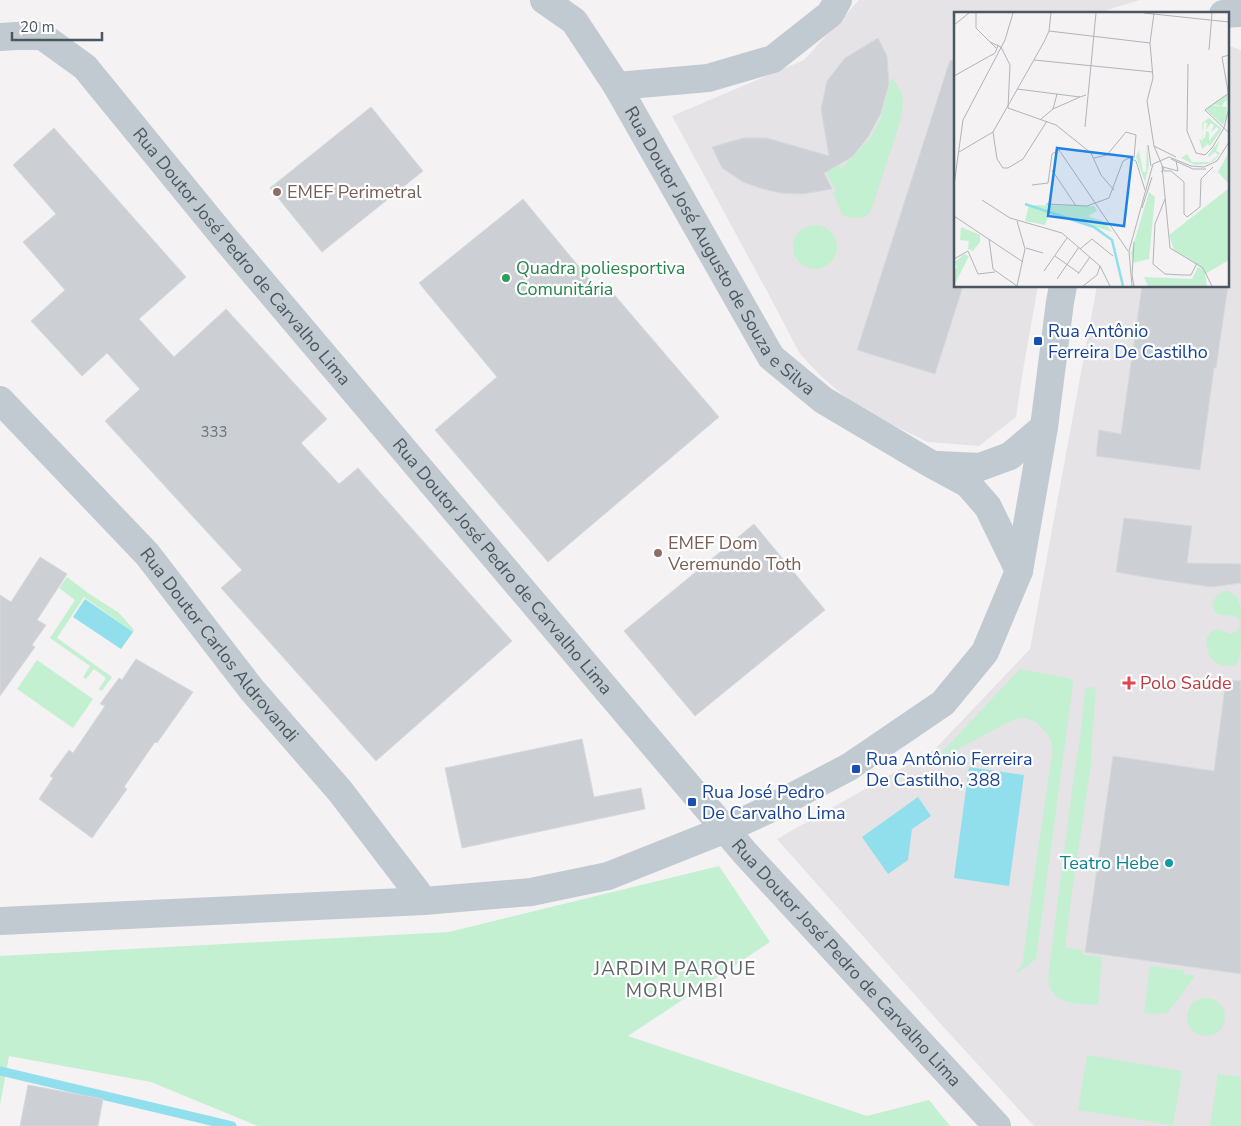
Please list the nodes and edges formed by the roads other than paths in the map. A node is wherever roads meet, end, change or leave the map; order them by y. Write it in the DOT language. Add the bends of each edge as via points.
graph roads {
  1 [pos="544,0"];
  2 [pos="838,0"];
  3 [pos="1241,13"];
  4 [pos="1228,14"];
  5 [pos="0,37"];
  6 [pos="617,86"];
  7 [pos="1063,288"];
  8 [pos="0,400"];
  9 [pos="1044,428"];
  10 [pos="931,464"];
  11 [pos="1018,571"];
  12 [pos="726,829"];
  13 [pos="424,901"];
  14 [pos="0,921"];
  15 [pos="997,1126"];
  1 -- 6 [label="street, Rua Doutor José Augusto de Souza e Silva" via="574,21"];
  2 -- 6 [label="street" via="830,14 773,59 708,78"];
  3 -- 4 [label="street"];
  5 -- 12 [label="street, Rua Doutor José Pedro de Carvalho Lima" via="42,36 85,67 223,236"];
  6 -- 10 [label="street, Rua Doutor José Augusto de Souza e Silva" via="771,357 823,400"];
  7 -- 9 [label="street"];
  8 -- 13 [label="street, Rua Doutor Carlos Aldrovandi" via="147,554 252,690 340,791"];
  9 -- 10 [label="street, Rua Doutor José Augusto de Souza e Silva" via="1010,456 980,467"];
  9 -- 11 [label="street"];
  10 -- 11 [label="street, Rua Doutor José Augusto de Souza e Silva" via="968,484 988,507"];
  11 -- 12 [label="street" via="985,652 943,703 849,767"];
  12 -- 13 [label="street" via="608,876 531,892"];
  12 -- 15 [label="street, Rua Doutor José Pedro de Carvalho Lima"];
  13 -- 14 [label="street"];
}
